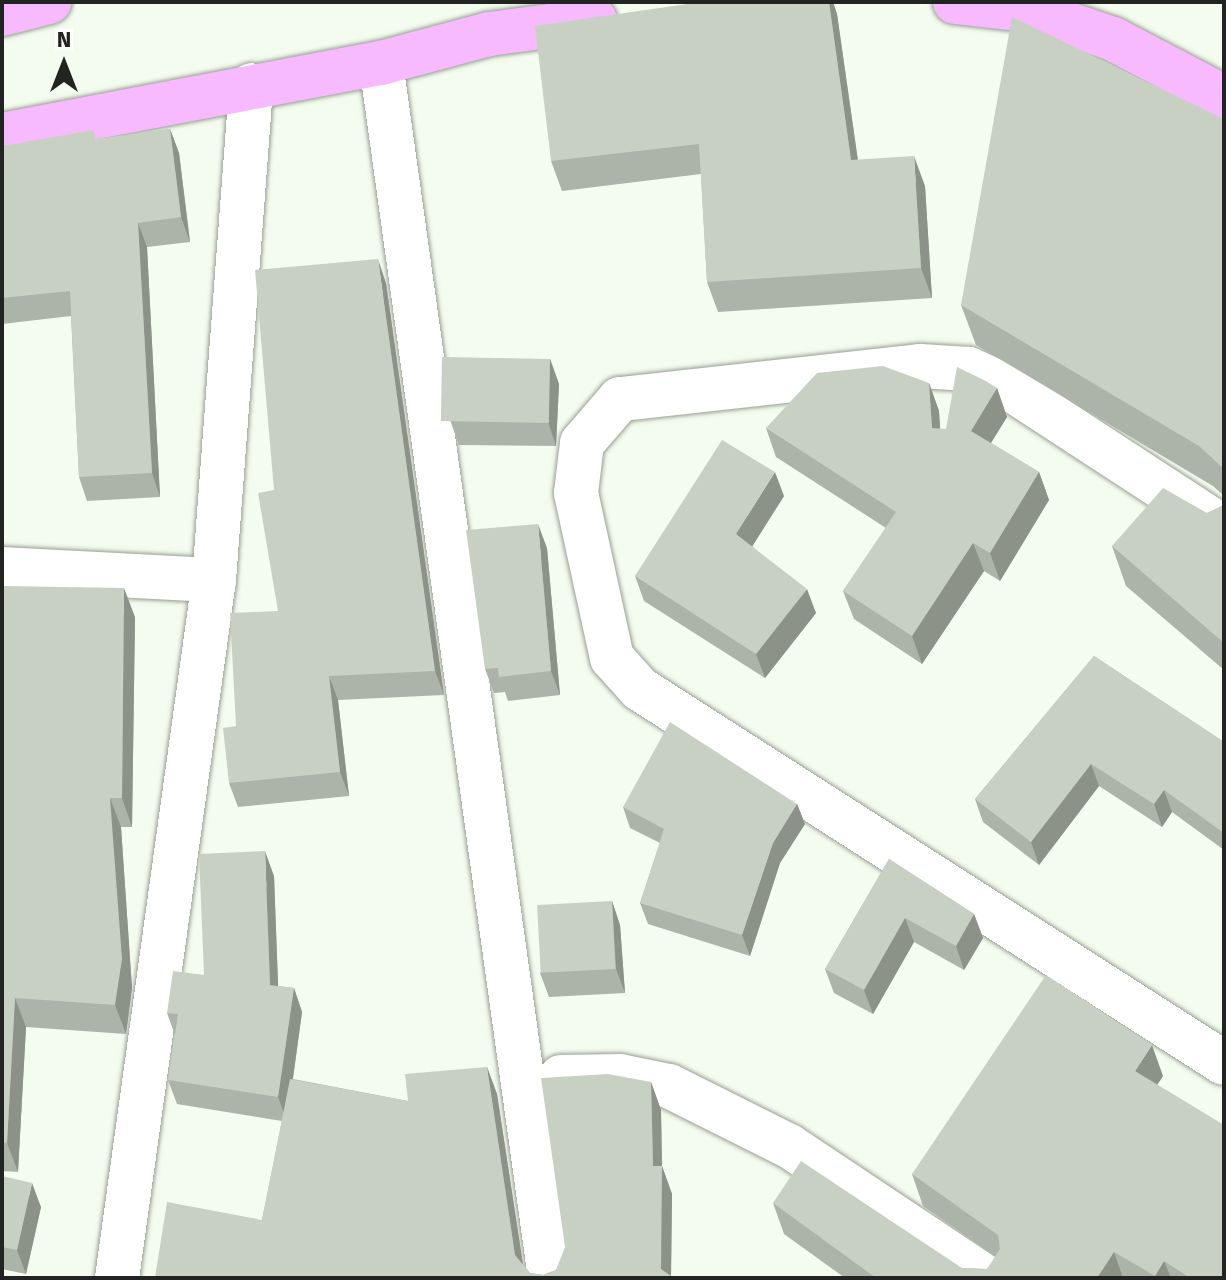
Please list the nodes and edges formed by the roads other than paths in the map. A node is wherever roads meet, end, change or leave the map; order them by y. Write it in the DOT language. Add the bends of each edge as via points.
graph roads {
  1 [pos="49,2"];
  2 [pos="955,2"];
  3 [pos="2,14"];
  4 [pos="630,16"];
  5 [pos="381,63"];
  6 [pos="251,85"];
  7 [pos="1224,97"];
  8 [pos="2,135"];
  9 [pos="1224,528"];
  10 [pos="2,569"];
  11 [pos="214,580"];
  12 [pos="1224,1063"];
  13 [pos="519,1082"];
  14 [pos="117,1278"];
  15 [pos="550,1278"];
  16 [pos="987,1278"];
  1 -- 3 [label="highway"];
  2 -- 7 [label="highway" via="1028,10 1113,39"];
  4 -- 5 [label="highway" via="489,34"];
  5 -- 6 [label="highway"];
  5 -- 13 [label="street"];
  6 -- 8 [label="highway"];
  6 -- 11 [label="street"];
  9 -- 12 [label="street" via="1006,386 969,369 944,367 620,399 582,443 576,493 612,658 640,689"];
  10 -- 11 [label="street"];
  11 -- 14 [label="street"];
  13 -- 15 [label="street"];
  13 -- 16 [label="street" via="620,1076 669,1086 789,1146"];
}
